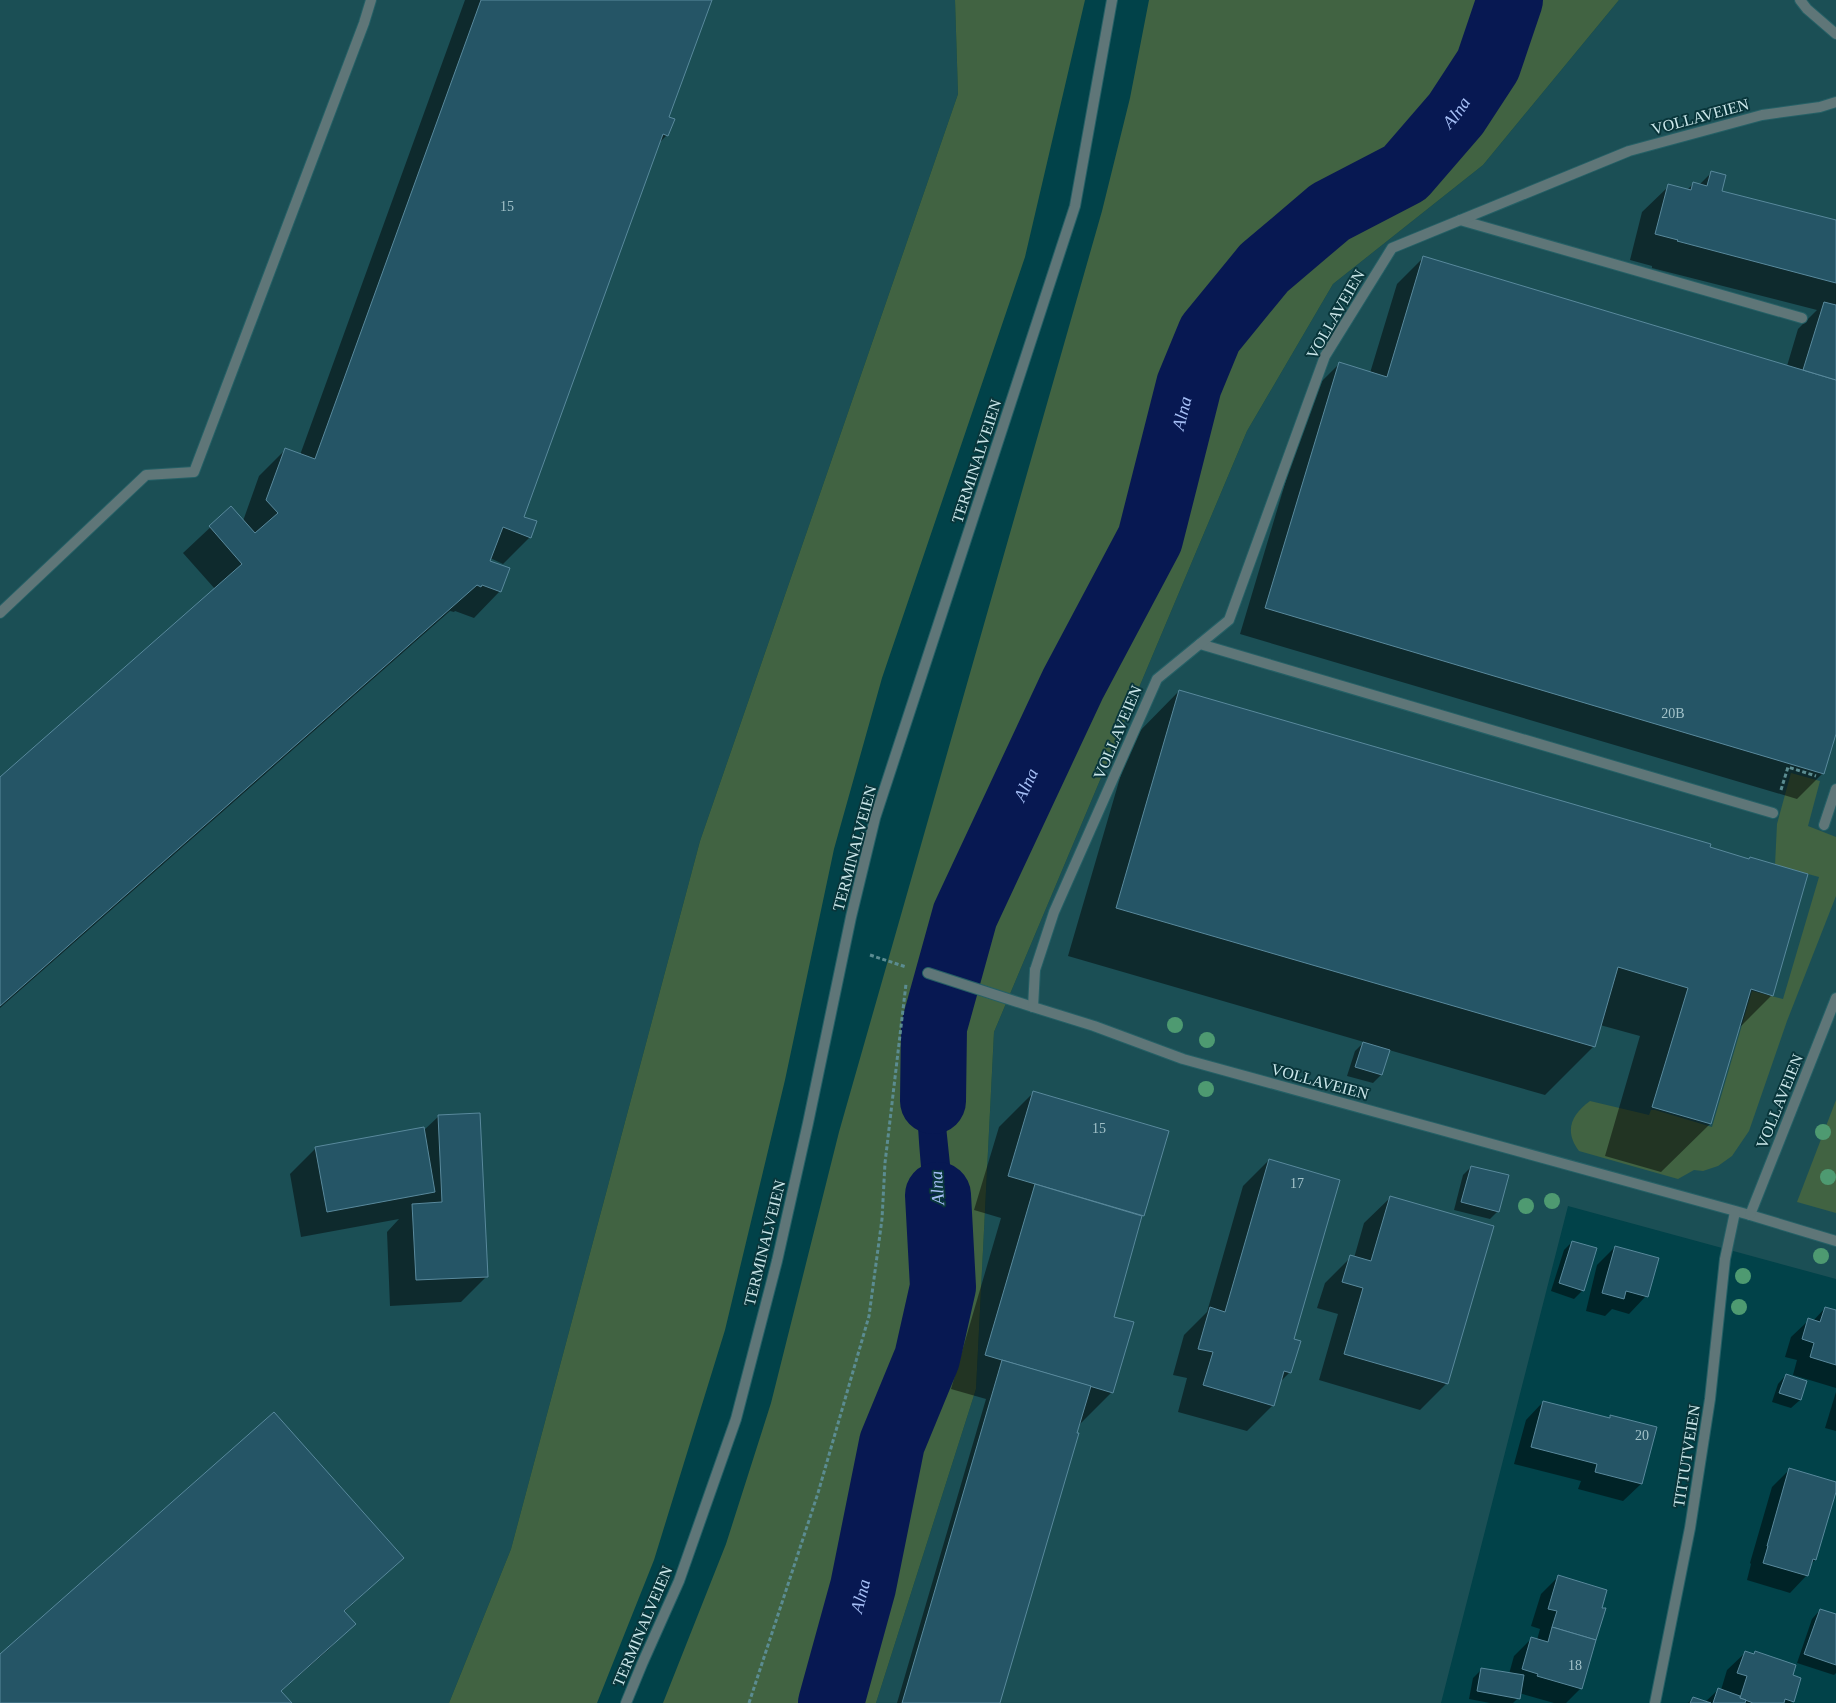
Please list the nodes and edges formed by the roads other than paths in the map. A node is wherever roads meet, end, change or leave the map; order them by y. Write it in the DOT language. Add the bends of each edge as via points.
graph roads {
  1 [pos="371,0"];
  2 [pos="1112,0"];
  3 [pos="1800,0"];
  4 [pos="1836,34"];
  5 [pos="1836,102"];
  6 [pos="1460,220"];
  7 [pos="1802,318"];
  8 [pos="0,613"];
  9 [pos="1200,644"];
  10 [pos="1836,789"];
  11 [pos="1773,812"];
  12 [pos="1824,825"];
  13 [pos="928,973"];
  14 [pos="1836,998"];
  15 [pos="1033,1007"];
  16 [pos="1735,1212"];
  17 [pos="1750,1215"];
  18 [pos="1836,1242"];
  19 [pos="626,1703"];
  20 [pos="1655,1703"];
  1 -- 8 [label="street" via="194,472 146,475"];
  2 -- 19 [label="street, TERMINALVEIEN" via="1075,206 875,818 779,1252 736,1419 678,1581"];
  3 -- 4 [label="street"];
  5 -- 6 [label="street, VOLLAVEIEN" via="1762,115 1629,151"];
  6 -- 7 [label="street"];
  6 -- 9 [label="street, VOLLAVEIEN" via="1392,248 1325,356 1229,620"];
  9 -- 11 [label="street"];
  9 -- 15 [label="street, VOLLAVEIEN" via="1157,679 1054,912 1036,970"];
  10 -- 12 [label="street"];
  13 -- 15 [label="street"];
  14 -- 17 [label="street, VOLLAVEIEN"];
  15 -- 16 [label="street, VOLLAVEIEN" via="1183,1059"];
  16 -- 17 [label="street, VOLLAVEIEN"];
  16 -- 20 [label="street, TITTUTVEIEN" via="1725,1259 1710,1399 1690,1528"];
  17 -- 18 [label="street, VOLLAVEIEN"];
}
